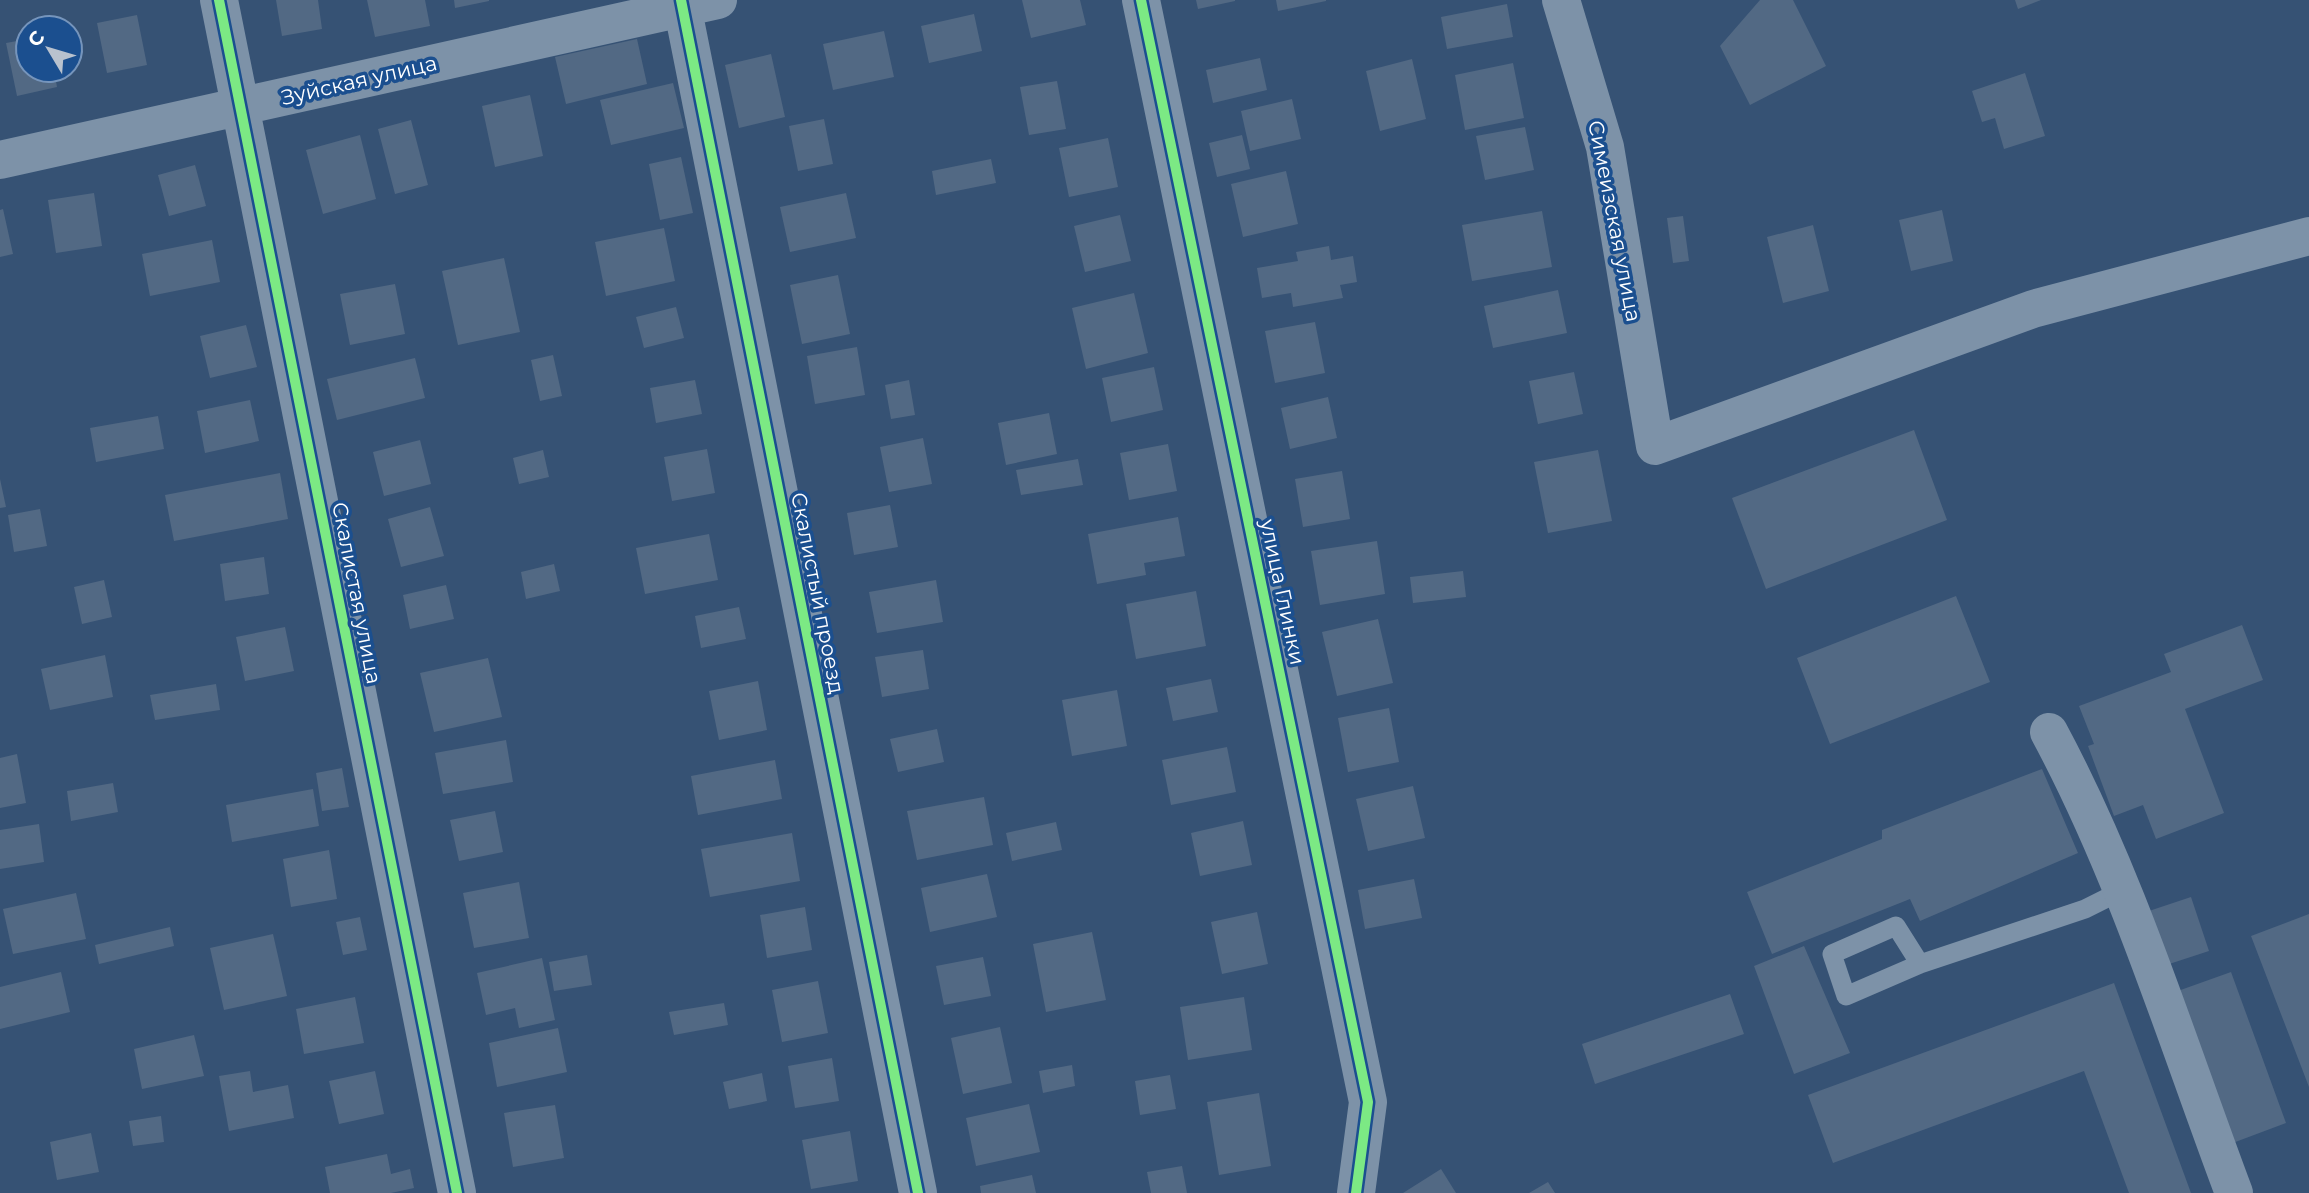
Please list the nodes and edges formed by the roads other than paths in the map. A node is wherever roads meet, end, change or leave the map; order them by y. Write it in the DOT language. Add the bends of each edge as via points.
graph roads {
  1 [pos="219,0"];
  2 [pos="1141,0"];
  3 [pos="1561,0"];
  4 [pos="694,2"];
  5 [pos="241,107"];
  6 [pos="0,160"];
  7 [pos="2309,236"];
  8 [pos="2049,732"];
  9 [pos="2121,891"];
  10 [pos="1920,964"];
  11 [pos="457,1193"];
  12 [pos="918,1193"];
  13 [pos="1356,1193"];
  14 [pos="2234,1193"];
  1 -- 5 [label="street, Скалистая улица"];
  2 -- 13 [label="street, улица Глинки" via="1368,1102"];
  3 -- 7 [label="street, Симеизская улица" via="1605,147 1655,446 2034,309"];
  4 -- 5 [label="street, Зуйская улица"];
  4 -- 12 [label="street, Скалистый проезд"];
  5 -- 6 [label="street, Зуйская улица"];
  5 -- 11 [label="street, Скалистая улица"];
  8 -- 9 [label="street"];
  9 -- 10 [label="lane" via="2085,909"];
  9 -- 14 [label="street"];
}
